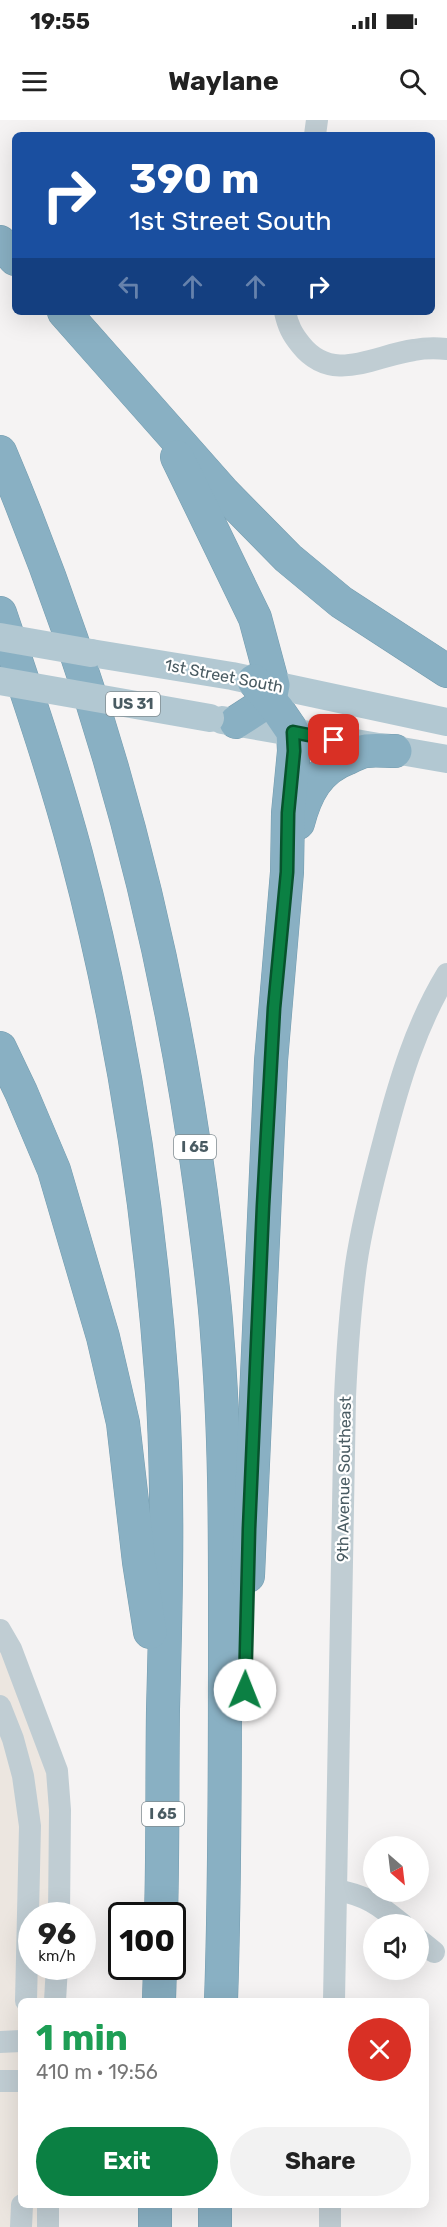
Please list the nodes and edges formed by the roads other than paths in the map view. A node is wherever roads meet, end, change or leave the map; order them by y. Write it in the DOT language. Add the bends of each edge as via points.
graph roads {
  1 [pos="0,242"];
  2 [pos="12,256"];
  3 [pos="67,315"];
  4 [pos="286,315"];
  5 [pos="447,349"];
  6 [pos="129,383"];
  7 [pos="0,452"];
  8 [pos="0,613"];
  9 [pos="0,638"];
  10 [pos="447,671"];
  11 [pos="0,681"];
  12 [pos="257,685"];
  13 [pos="223,720"];
  14 [pos="447,722"];
  15 [pos="293,732"];
  16 [pos="395,751"];
  17 [pos="447,759"];
  18 [pos="287,862"];
  19 [pos="447,974"];
  20 [pos="0,1048"];
  21 [pos="0,1630"];
  22 [pos="0,1706"];
  23 [pos="163,1713"];
  24 [pos="225,1869"];
  25 [pos="336,1890"];
  26 [pos="59,1902"];
  27 [pos="161,1902"];
  28 [pos="390,1914"];
  29 [pos="56,1980"];
  30 [pos="160,1980"];
  31 [pos="26,1998"];
  32 [pos="55,1998"];
  33 [pos="159,1998"];
  34 [pos="221,1998"];
  35 [pos="334,1998"];
  36 [pos="18,2041"];
  37 [pos="0,2042"];
  38 [pos="0,2081"];
  39 [pos="18,2081"];
  40 [pos="22,2208"];
  41 [pos="48,2208"];
  42 [pos="155,2208"];
  43 [pos="215,2208"];
  44 [pos="330,2208"];
  45 [pos="21,2227"];
  46 [pos="48,2227"];
  47 [pos="155,2227"];
  48 [pos="215,2227"];
  49 [pos="330,2227"];
  1 -- 2 [label="highway"];
  3 -- 6 [label="highway"];
  4 -- 5 [label="street" via="291,333 305,351 317,361 333,365 360,364 412,350"];
  6 -- 10 [label="highway" via="232,501 288,558 341,602"];
  6 -- 12 [label="highway" via="175,453 255,618"];
  7 -- 24 [label="highway, I 65" via="46,567 106,743 164,972 190,1113 218,1336 225,1525"];
  8 -- 23 [label="highway, I 65" via="40,729 76,854 131,1113 162,1388 167,1547"];
  9 -- 12 [label="main road, 1st Street South, bridge"];
  11 -- 13 [label="main road, US 31, bridge"];
  12 -- 13 [label="highway"];
  12 -- 14 [label="main road, 1st Street South"];
  12 -- 15 [label="highway"];
  13 -- 15 [label="main road, US 31"];
  15 -- 16 [label="main road, US 31"];
  15 -- 18 [label="highway"];
  16 -- 17 [label="main road, US 31"];
  16 -- 18 [label="highway" via="365,751 338,762 318,777 301,811"];
  18 -- 24 [label="highway" via="263,1206 242,1805"];
  19 -- 25 [label="street, 9th Avenue Southeast" via="432,999 401,1079 356,1264 345,1397"];
  20 -- 23 [label="highway" via="54,1170 103,1337 123,1423 139,1562"];
  21 -- 26 [label="street" via="11,1649 57,1771"];
  22 -- 31 [label="street" via="23,1776 30,1826"];
  23 -- 27 [label="highway, I 65"];
  24 -- 34 [label="highway, I 65"];
  25 -- 28 [label="street" via="356,1893"];
  25 -- 35 [label="street, 9th Avenue Southeast"];
  29 -- 32 [label="street"];
  30 -- 33 [label="highway"];
  36 -- 37 [label="street"];
  38 -- 39 [label="street"];
  40 -- 45 [label="street"];
  41 -- 46 [label="street"];
  42 -- 47 [label="highway"];
  43 -- 48 [label="highway"];
  44 -- 49 [label="street"];
}
